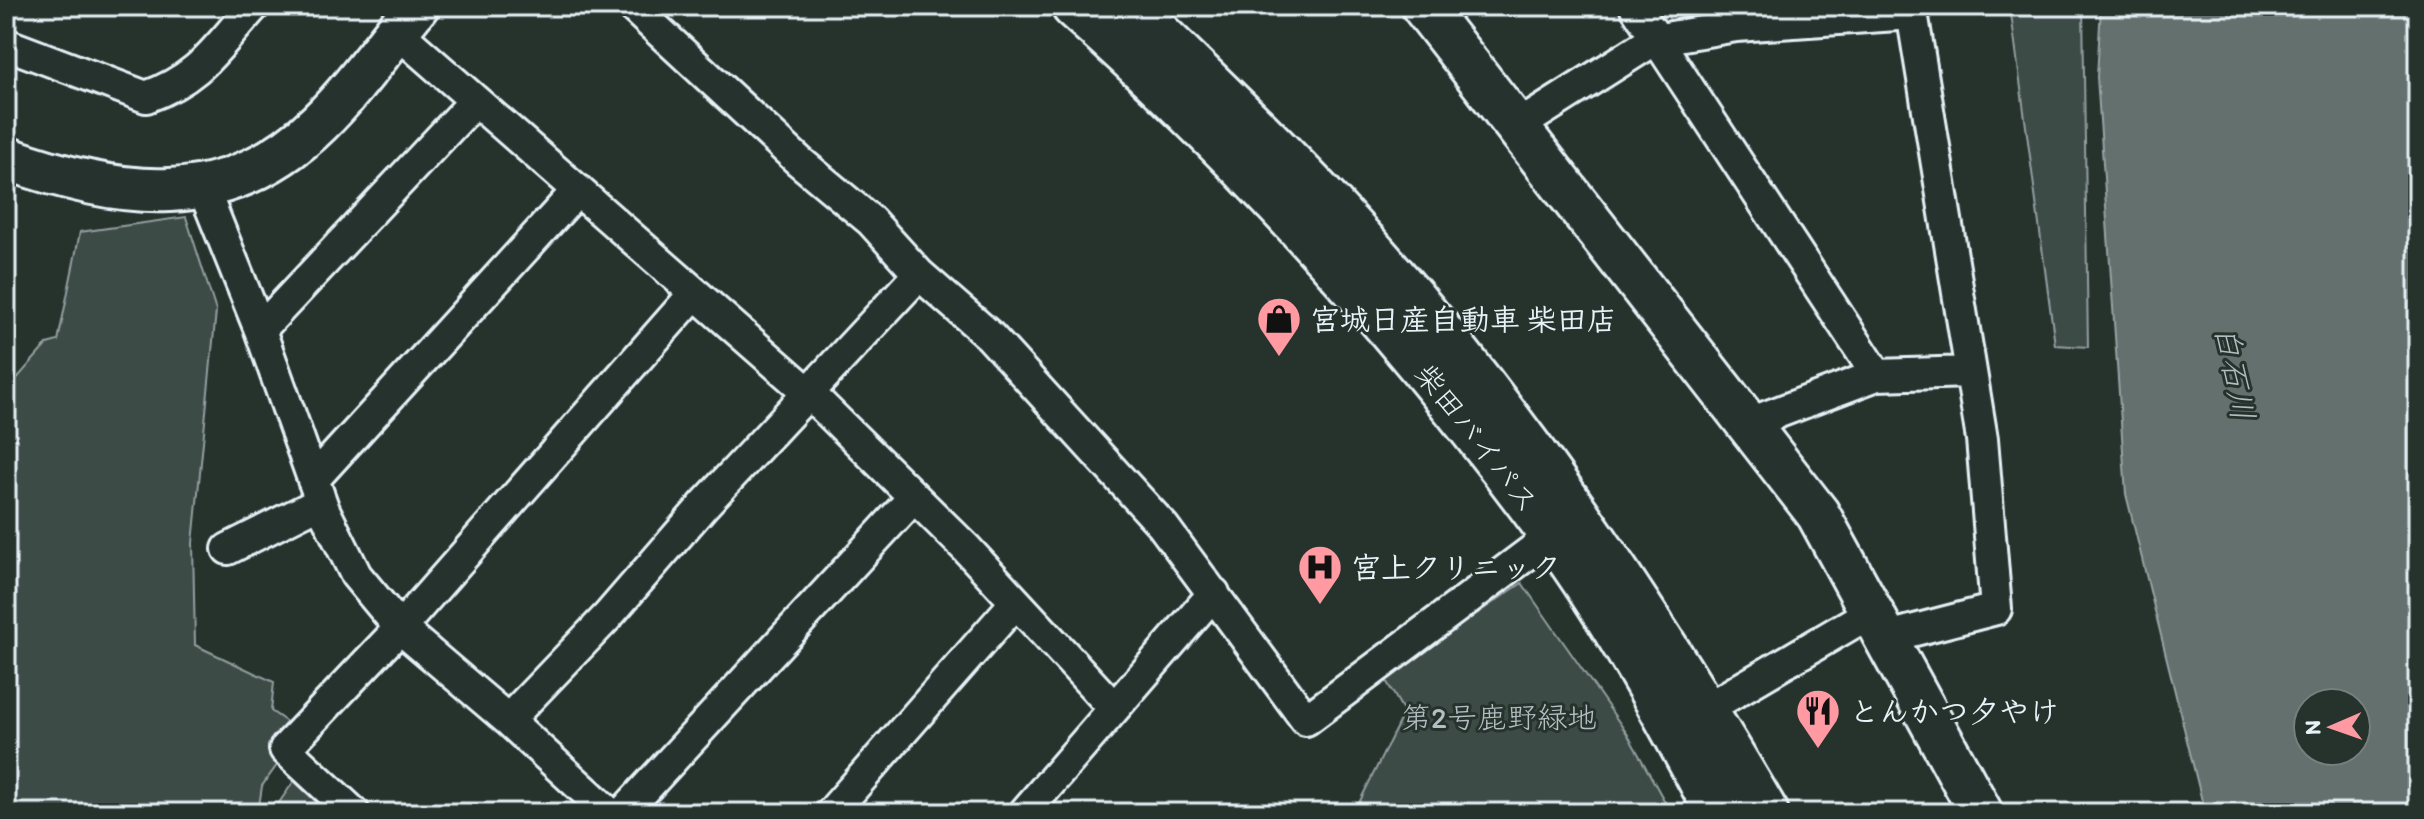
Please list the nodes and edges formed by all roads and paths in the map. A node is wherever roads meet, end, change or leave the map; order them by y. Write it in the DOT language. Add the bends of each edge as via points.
graph roads {
  1 [pos="254,6"];
  2 [pos="632,6"];
  3 [pos="1074,6"];
  4 [pos="1130,6"];
  5 [pos="1423,6"];
  6 [pos="1635,6"];
  7 [pos="1912,10"];
  8 [pos="1734,16"];
  9 [pos="407,19"];
  10 [pos="1654,40"];
  11 [pos="6,44"];
  12 [pos="475,101"];
  13 [pos="1518,126"];
  14 [pos="6,158"];
  15 [pos="203,188"];
  16 [pos="578,190"];
  17 [pos="919,274"];
  18 [pos="695,293"];
  19 [pos="260,330"];
  20 [pos="1970,372"];
  21 [pos="1877,375"];
  22 [pos="810,394"];
  23 [pos="1747,424"];
  24 [pos="317,491"];
  25 [pos="914,497"];
  26 [pos="1553,535"];
  27 [pos="228,549"];
  28 [pos="1214,593"];
  29 [pos="1016,602"];
  30 [pos="1880,624"];
  31 [pos="400,628"];
  32 [pos="1113,707"];
  33 [pos="1706,709"];
  34 [pos="508,720"];
  35 [pos="354,813"];
  36 [pos="609,813"];
  37 [pos="623,813"];
  38 [pos="831,813"];
  39 [pos="1024,813"];
  40 [pos="1718,813"];
  41 [pos="1766,813"];
  42 [pos="1981,813"];
  1 -- 11 [label="street" via="198,71 146,97"];
  2 -- 17 [label="street" via="871,221"];
  3 -- 26 [label="highway, 柴田バイパス" via="1297,222 1405,345"];
  4 -- 33 [label="highway, 柴田バイパス" via="1331,207 1497,404 1580,518"];
  5 -- 13 [label="street"];
  6 -- 10 [label="street"];
  7 -- 8 [label="street"];
  7 -- 20 [label="street"];
  8 -- 10 [label="street"];
  9 -- 12 [label="street"];
  9 -- 15 [label="street" via="297,141 275,159"];
  10 -- 13 [label="street"];
  10 -- 21 [label="street" via="1749,175"];
  12 -- 16 [label="street"];
  12 -- 19 [label="street"];
  13 -- 23 [label="street"];
  14 -- 15 [label="street" via="103,188"];
  15 -- 19 [label="street"];
  16 -- 18 [label="street"];
  16 -- 24 [label="street"];
  17 -- 22 [label="street"];
  17 -- 28 [label="street" via="990,336 1163,526"];
  18 -- 22 [label="street"];
  18 -- 31 [label="street"];
  19 -- 24 [label="street"];
  20 -- 21 [label="street"];
  20 -- 30 [label="street" via="1982,439 1996,609"];
  21 -- 23 [label="street"];
  22 -- 25 [label="street"];
  22 -- 34 [label="street"];
  23 -- 30 [label="street" via="1818,514"];
  24 -- 27 [label="street"];
  24 -- 31 [label="street" via="356,575"];
  25 -- 29 [label="street"];
  25 -- 37 [label="street"];
  26 -- 28 [label="street" via="1306,720"];
  26 -- 40 [label="highway, 柴田バイパス"];
  28 -- 32 [label="street"];
  29 -- 32 [label="street"];
  29 -- 38 [label="street"];
  30 -- 33 [label="street"];
  30 -- 42 [label="street"];
  31 -- 34 [label="street"];
  31 -- 35 [label="street" via="285,749"];
  32 -- 39 [label="street"];
  33 -- 41 [label="highway, 柴田バイパス"];
  34 -- 36 [label="street"];
}
